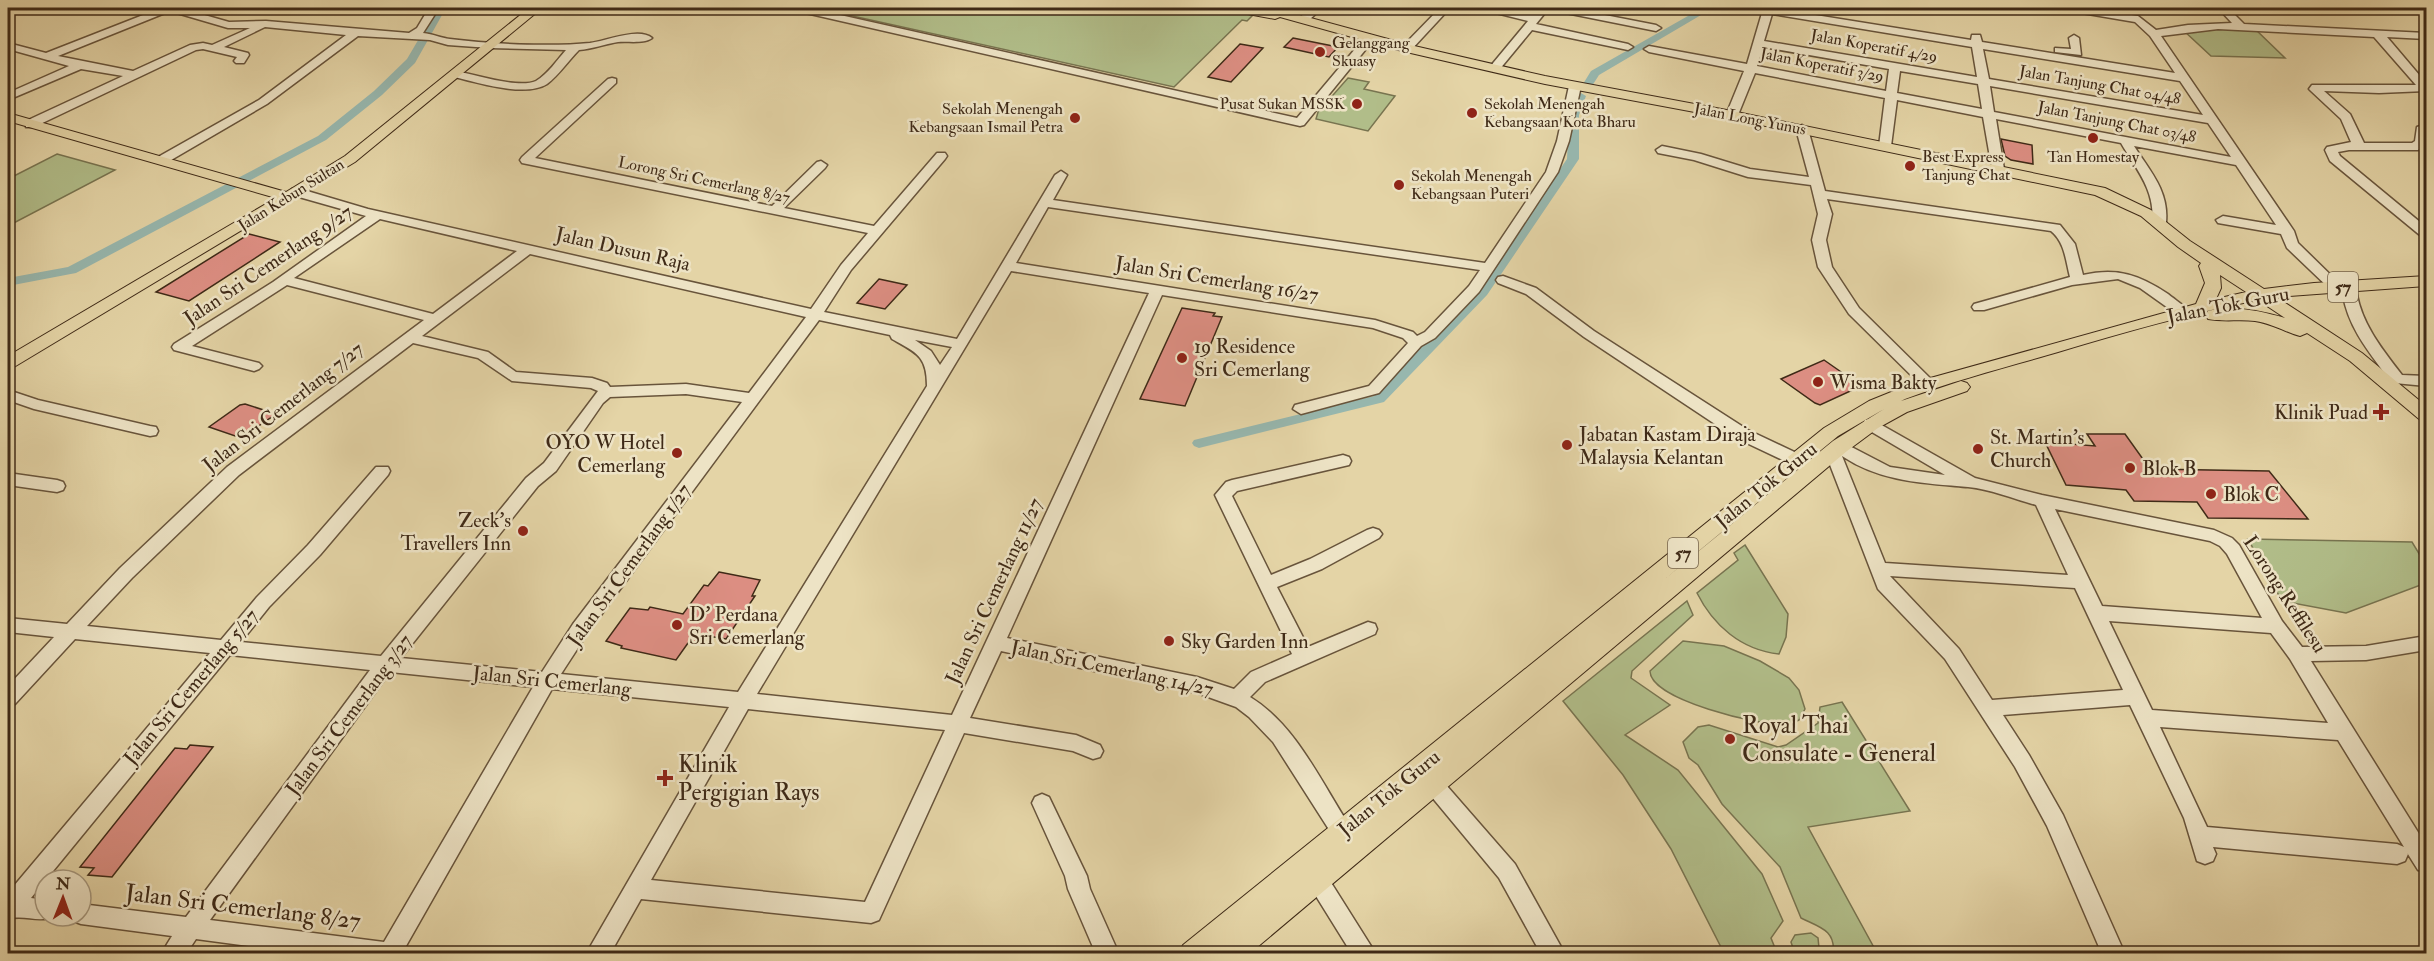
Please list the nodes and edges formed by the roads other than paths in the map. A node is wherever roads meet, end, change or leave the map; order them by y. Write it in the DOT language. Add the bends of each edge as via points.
graph roads {
  1 [pos="170,8"];
  2 [pos="434,8"];
  3 [pos="536,8"];
  4 [pos="797,8"];
  5 [pos="1237,8"];
  6 [pos="1262,8"];
  7 [pos="1317,8"];
  8 [pos="1444,8"];
  9 [pos="1481,8"];
  10 [pos="1544,8"];
  11 [pos="1556,8"];
  12 [pos="1752,8"];
  13 [pos="1795,8"];
  14 [pos="2223,8"];
  15 [pos="1768,10"];
  16 [pos="2070,12"];
  17 [pos="1835,14"];
  18 [pos="1304,20"];
  19 [pos="1532,23"];
  20 [pos="266,24"];
  21 [pos="2241,27"];
  22 [pos="1656,28"];
  23 [pos="356,33"];
  24 [pos="2377,33"];
  25 [pos="2154,34"];
  26 [pos="2426,36"];
  27 [pos="413,37"];
  28 [pos="646,38"];
  29 [pos="1370,38"];
  30 [pos="2073,38"];
  31 [pos="1977,41"];
  32 [pos="1758,43"];
  33 [pos="490,45"];
  34 [pos="8,46"];
  35 [pos="575,47"];
  36 [pos="1628,47"];
  37 [pos="214,48"];
  38 [pos="1407,48"];
  39 [pos="1649,49"];
  40 [pos="47,56"];
  41 [pos="240,61"];
  42 [pos="80,65"];
  43 [pos="1810,66"];
  44 [pos="1895,67"];
  45 [pos="1495,68"];
  46 [pos="1751,68"];
  47 [pos="455,74"];
  48 [pos="134,75"];
  49 [pos="2183,78"];
  50 [pos="612,81"];
  51 [pos="1984,82"];
  52 [pos="1575,86"];
  53 [pos="2426,88"];
  54 [pos="1892,95"];
  55 [pos="8,97"];
  56 [pos="1989,114"];
  57 [pos="1732,115"];
  58 [pos="8,117"];
  59 [pos="2211,120"];
  60 [pos="30,124"];
  61 [pos="2427,127"];
  62 [pos="1802,129"];
  63 [pos="382,132"];
  64 [pos="2125,140"];
  65 [pos="2359,146"];
  66 [pos="1886,147"];
  67 [pos="1662,150"];
  68 [pos="941,156"];
  69 [pos="162,159"];
  70 [pos="2239,162"];
  71 [pos="821,165"];
  72 [pos="1998,170"];
  73 [pos="312,175"];
  74 [pos="1061,175"];
  75 [pos="253,184"];
  76 [pos="1817,188"];
  77 [pos="288,193"];
  78 [pos="1045,203"];
  79 [pos="774,211"];
  80 [pos="250,212"];
  81 [pos="371,213"];
  82 [pos="2223,220"];
  83 [pos="2158,222"];
  84 [pos="876,231"];
  85 [pos="2287,231"];
  86 [pos="2427,233"];
  87 [pos="528,249"];
  88 [pos="196,250"];
  89 [pos="1008,266"];
  90 [pos="1487,267"];
  91 [pos="2215,268"];
  92 [pos="284,280"];
  93 [pos="1503,280"];
  94 [pos="2078,281"];
  95 [pos="2427,281"];
  96 [pos="1158,289"];
  97 [pos="2427,290"];
  98 [pos="2331,292"];
  99 [pos="2262,301"];
  100 [pos="1979,308"];
  101 [pos="2200,312"];
  102 [pos="815,315"];
  103 [pos="436,319"];
  104 [pos="975,320"];
  105 [pos="872,327"];
  106 [pos="919,335"];
  107 [pos="896,336"];
  108 [pos="411,338"];
  109 [pos="2318,341"];
  110 [pos="1416,343"];
  111 [pos="2336,343"];
  112 [pos="960,347"];
  113 [pos="8,363"];
  114 [pos="254,366"];
  115 [pos="2384,377"];
  116 [pos="2427,381"];
  117 [pos="1928,384"];
  118 [pos="935,387"];
  119 [pos="606,392"];
  120 [pos="8,395"];
  121 [pos="751,398"];
  122 [pos="1301,409"];
  123 [pos="2427,415"];
  124 [pos="1871,424"];
  125 [pos="150,431"];
  126 [pos="1836,449"];
  127 [pos="1797,460"];
  128 [pos="1343,461"];
  129 [pos="382,471"];
  130 [pos="8,479"];
  131 [pos="1970,482"];
  132 [pos="57,486"];
  133 [pos="2042,501"];
  134 [pos="1373,534"];
  135 [pos="1878,569"];
  136 [pos="2080,582"];
  137 [pos="1266,584"];
  138 [pos="2095,613"];
  139 [pos="8,625"];
  140 [pos="2276,627"];
  141 [pos="1368,629"];
  142 [pos="71,631"];
  143 [pos="995,643"];
  144 [pos="2427,643"];
  145 [pos="225,647"];
  146 [pos="2297,654"];
  147 [pos="1303,657"];
  148 [pos="385,664"];
  149 [pos="547,680"];
  150 [pos="2136,697"];
  151 [pos="8,698"];
  152 [pos="1238,699"];
  153 [pos="743,700"];
  154 [pos="1988,708"];
  155 [pos="2146,718"];
  156 [pos="958,723"];
  157 [pos="2346,732"];
  158 [pos="1093,751"];
  159 [pos="1433,784"];
  160 [pos="1042,803"];
  161 [pos="1342,832"];
  162 [pos="2397,854"];
  163 [pos="2427,862"];
  164 [pos="1317,880"];
  165 [pos="635,888"];
  166 [pos="9,907"];
  167 [pos="33,909"];
  168 [pos="93,916"];
  169 [pos="191,928"];
  170 [pos="384,953"];
  171 [pos="172,954"];
  172 [pos="597,954"];
  173 [pos="1108,954"];
  174 [pos="1192,954"];
  175 [pos="1228,954"];
  176 [pos="1365,954"];
  177 [pos="1554,954"];
  178 [pos="2114,954"];
  1 -- 20 [label="street" via="228,25"];
  1 -- 40 [label="street"];
  2 -- 27 [label="street"];
  3 -- 33 [label="main road, Jalan Kebun Sultan"];
  4 -- 29 [label="street" via="1300,122"];
  5 -- 18 [label="main road, Jalan Long Yunus"];
  6 -- 18 [label="main road, Jalan Long Yunus"];
  7 -- 18 [label="street"];
  8 -- 38 [label="street"];
  9 -- 19 [label="street"];
  10 -- 19 [label="street"];
  11 -- 22 [label="street"];
  12 -- 15 [label="street"];
  13 -- 17 [label="street"];
  14 -- 21 [label="street"];
  15 -- 17 [label="street"];
  15 -- 32 [label="street"];
  16 -- 25 [label="street" via="2131,17 2143,22"];
  17 -- 31 [label="street"];
  18 -- 29 [label="main road, Jalan Long Yunus"];
  19 -- 36 [label="street"];
  19 -- 45 [label="street"];
  20 -- 23 [label="street"];
  20 -- 37 [label="street"];
  21 -- 24 [label="street"];
  21 -- 25 [label="street" via="2200,26"];
  23 -- 27 [label="street"];
  23 -- 69 [label="street" via="263,102"];
  24 -- 26 [label="street"];
  24 -- 53 [label="street"];
  25 -- 49 [label="street"];
  27 -- 33 [label="street"];
  28 -- 35 [label="street"];
  29 -- 38 [label="main road, Jalan Long Yunus"];
  30 -- 31 [label="street" via="2077,53"];
  31 -- 49 [label="street"];
  31 -- 51 [label="street"];
  32 -- 43 [label="street, Jalan Koperatif 4/29"];
  32 -- 46 [label="street"];
  33 -- 35 [label="street"];
  33 -- 47 [label="main road, Jalan Kebun Sultan"];
  34 -- 40 [label="street"];
  35 -- 47 [label="street" via="535,85"];
  37 -- 41 [label="street" via="244,55"];
  37 -- 48 [label="street" via="194,47"];
  38 -- 45 [label="main road, Jalan Long Yunus"];
  39 -- 46 [label="street, Jalan Koperatif 3/29"];
  40 -- 42 [label="street"];
  42 -- 48 [label="street"];
  42 -- 55 [label="street"];
  43 -- 44 [label="street, Jalan Koperatif 4/29"];
  43 -- 46 [label="street, Jalan Koperatif 3/29"];
  43 -- 54 [label="street, Jalan Koperatif 3/29"];
  44 -- 51 [label="street, Jalan Koperatif 4/29"];
  44 -- 54 [label="street"];
  45 -- 52 [label="main road, Jalan Long Yunus"];
  46 -- 57 [label="street"];
  47 -- 63 [label="main road, Jalan Kebun Sultan"];
  48 -- 60 [label="street"];
  49 -- 59 [label="street"];
  50 -- 79 [label="street, Lorong Sri Cemerlang 8/27" via="526,160"];
  51 -- 56 [label="street"];
  51 -- 59 [label="street, Jalan Tanjung Chat 04/48"];
  52 -- 57 [label="main road, Jalan Long Yunus"];
  52 -- 90 [label="street" via="1552,172"];
  53 -- 65 [label="street" via="2316,87 2346,117"];
  54 -- 56 [label="street, Jalan Koperatif 3/29"];
  54 -- 66 [label="street"];
  56 -- 64 [label="street, Jalan Tanjung Chat 03/48"];
  56 -- 72 [label="street"];
  57 -- 62 [label="main road, Jalan Long Yunus"];
  58 -- 60 [label="main road"];
  59 -- 70 [label="street"];
  60 -- 69 [label="main road"];
  61 -- 65 [label="street" via="2421,130 2421,143 2414,147"];
  62 -- 66 [label="main road, Jalan Long Yunus"];
  62 -- 76 [label="street"];
  63 -- 73 [label="main road, Jalan Kebun Sultan"];
  63 -- 77 [label="main road, Jalan Kebun Sultan" via="350,159"];
  64 -- 70 [label="street, Jalan Tanjung Chat 03/48"];
  64 -- 83 [label="street" via="2157,192 2161,206"];
  65 -- 86 [label="street" via="2331,150 2334,158"];
  66 -- 72 [label="main road, Jalan Long Yunus"];
  67 -- 76 [label="street"];
  68 -- 84 [label="street, Jalan Sri Cemerlang 1/27"];
  69 -- 75 [label="main road"];
  70 -- 85 [label="street"];
  71 -- 79 [label="street"];
  72 -- 83 [label="main road, Jalan Long Yunus" via="2100,191 2132,204"];
  73 -- 75 [label="main road"];
  73 -- 77 [label="main road, Jalan Kebun Sultan"];
  74 -- 78 [label="street"];
  75 -- 77 [label="main road"];
  75 -- 80 [label="main road" via="257,200"];
  76 -- 94 [label="street" via="1934,212 2055,228 2067,242"];
  76 -- 117 [label="street" via="1825,214 1819,240 1821,252 1833,282 1854,310"];
  77 -- 80 [label="main road, Jalan Kebun Sultan"];
  77 -- 81 [label="street, Jalan Dusun Raja" via="325,207"];
  77 -- 88 [label="main road, Jalan Kebun Sultan"];
  78 -- 89 [label="street"];
  78 -- 90 [label="street"];
  79 -- 84 [label="street, Lorong Sri Cemerlang 8/27"];
  80 -- 88 [label="main road, Jalan Kebun Sultan"];
  81 -- 87 [label="street, Jalan Dusun Raja"];
  81 -- 92 [label="street, Jalan Sri Cemerlang 9/27"];
  82 -- 85 [label="street"];
  83 -- 91 [label="main road, Jalan Long Yunus"];
  84 -- 102 [label="street, Jalan Sri Cemerlang 1/27"];
  85 -- 98 [label="street" via="2292,245"];
  87 -- 102 [label="street, Jalan Dusun Raja"];
  87 -- 103 [label="street, Jalan Sri Cemerlang 7/27"];
  88 -- 113 [label="main road, Jalan Kebun Sultan"];
  89 -- 96 [label="street, Jalan Sri Cemerlang 16/27"];
  89 -- 104 [label="street"];
  90 -- 110 [label="street" via="1470,294 1430,335"];
  91 -- 98 [label="main road" via="2273,286"];
  91 -- 99 [label="main road, Jalan Long Yunus"];
  91 -- 101 [label="main road" via="2213,293"];
  92 -- 103 [label="street"];
  92 -- 114 [label="street, Jalan Sri Cemerlang 9/27" via="179,347"];
  93 -- 127 [label="street" via="1531,291 1589,334 1742,434"];
  94 -- 100 [label="street"];
  94 -- 101 [label="street" via="2119,275"];
  95 -- 98 [label="main road, Jalan Tok Guru / 57"];
  96 -- 110 [label="street, Jalan Sri Cemerlang 16/27" via="1375,324 1408,335"];
  96 -- 143 [label="street, Jalan Sri Cemerlang 11/27"];
  97 -- 98 [label="main road, Jalan Tok Guru / 57"];
  98 -- 99 [label="main road, Jalan Tok Guru / 57"];
  98 -- 111 [label="main road" via="2311,301 2306,313"];
  98 -- 115 [label="street" via="2355,316 2379,355"];
  99 -- 101 [label="main road, Jalan Tok Guru / 57"];
  99 -- 109 [label="main road, Jalan Long Yunus"];
  99 -- 111 [label="main road, Jalan Long Yunus"];
  101 -- 109 [label="main road" via="2263,317"];
  101 -- 117 [label="main road, Jalan Tok Guru / 57"];
  101 -- 124 [label="main road, Jalan Tok Guru / 57" via="1972,383 1900,408"];
  102 -- 105 [label="street, Jalan Dusun Raja"];
  102 -- 121 [label="street, Jalan Sri Cemerlang 1/27"];
  103 -- 108 [label="street, Jalan Sri Cemerlang 7/27"];
  104 -- 106 [label="street" via="957,333"];
  104 -- 112 [label="street"];
  105 -- 106 [label="street, Jalan Dusun Raja"];
  105 -- 107 [label="street, Jalan Dusun Raja"];
  106 -- 112 [label="street, Jalan Dusun Raja"];
  107 -- 112 [label="street, Jalan Dusun Raja"];
  107 -- 118 [label="street" via="929,356 934,364"];
  108 -- 119 [label="street" via="483,355 512,376 592,382"];
  108 -- 142 [label="street, Jalan Sri Cemerlang 7/27" via="238,466"];
  109 -- 115 [label="main road, Jalan Long Yunus"];
  110 -- 122 [label="street" via="1369,393"];
  111 -- 115 [label="main road, Jalan Long Yunus"];
  112 -- 118 [label="street"];
  115 -- 116 [label="street"];
  115 -- 123 [label="main road, Jalan Long Yunus"];
  117 -- 127 [label="main road, Jalan Tok Guru / 57" via="1867,408"];
  118 -- 153 [label="street"];
  119 -- 121 [label="street" via="686,389"];
  119 -- 148 [label="street, Jalan Sri Cemerlang 3/27" via="550,467 532,483"];
  120 -- 125 [label="street"];
  121 -- 149 [label="street, Jalan Sri Cemerlang 1/27" via="580,629"];
  124 -- 126 [label="main road, Jalan Tok Guru / 57"];
  124 -- 131 [label="street, Lorong Reffilesu"];
  126 -- 131 [label="street, Lorong Reffilesu" via="1888,473"];
  126 -- 135 [label="street"];
  126 -- 159 [label="main road, Jalan Tok Guru / 57"];
  127 -- 161 [label="main road, Jalan Tok Guru / 57"];
  128 -- 137 [label="street" via="1224,491 1223,499"];
  129 -- 145 [label="street, Jalan Sri Cemerlang 5/27"];
  130 -- 132 [label="street"];
  131 -- 133 [label="street, Lorong Reffilesu"];
  133 -- 136 [label="street"];
  133 -- 140 [label="street, Lorong Reffilesu" via="2220,539 2233,550"];
  134 -- 137 [label="street" via="1316,564"];
  135 -- 136 [label="street"];
  135 -- 154 [label="street" via="1889,590 1952,654"];
  136 -- 138 [label="street"];
  137 -- 147 [label="street"];
  138 -- 140 [label="street"];
  138 -- 150 [label="street"];
  139 -- 142 [label="street, Jalan Sri Cemerlang"];
  140 -- 146 [label="street, Lorong Reffilesu"];
  141 -- 147 [label="street"];
  142 -- 145 [label="street, Jalan Sri Cemerlang"];
  142 -- 151 [label="street, Jalan Sri Cemerlang 7/27"];
  143 -- 152 [label="street, Jalan Sri Cemerlang 14/27" via="1197,685"];
  143 -- 156 [label="street, Jalan Sri Cemerlang 11/27"];
  144 -- 146 [label="street" via="2366,653"];
  145 -- 148 [label="street, Jalan Sri Cemerlang"];
  145 -- 166 [label="street, Jalan Sri Cemerlang 5/27"];
  146 -- 157 [label="street, Lorong Reffilesu"];
  147 -- 152 [label="street" via="1258,677"];
  148 -- 149 [label="street, Jalan Sri Cemerlang"];
  148 -- 169 [label="street, Jalan Sri Cemerlang 3/27"];
  149 -- 153 [label="street, Jalan Sri Cemerlang"];
  149 -- 170 [label="street, Jalan Sri Cemerlang 1/27"];
  150 -- 154 [label="street"];
  150 -- 155 [label="street"];
  152 -- 161 [label="street, Jalan Sri Cemerlang 14/27" via="1280,737"];
  153 -- 156 [label="street, Jalan Sri Cemerlang"];
  153 -- 165 [label="street"];
  154 -- 178 [label="street" via="2056,822"];
  155 -- 157 [label="street"];
  155 -- 162 [label="street" via="2194,818 2202,845"];
  156 -- 158 [label="street, Jalan Sri Cemerlang" via="1076,743"];
  156 -- 165 [label="street, Jalan Sri Cemerlang 11/27" via="871,913"];
  157 -- 163 [label="street, Lorong Reffilesu"];
  159 -- 164 [label="main road, Jalan Tok Guru / 57"];
  159 -- 177 [label="street" via="1508,871"];
  160 -- 173 [label="street"];
  161 -- 174 [label="main road, Jalan Tok Guru / 57"];
  164 -- 175 [label="main road, Jalan Tok Guru / 57"];
  164 -- 176 [label="street"];
  165 -- 172 [label="street"];
  166 -- 167 [label="street"];
  168 -- 169 [label="street, Jalan Sri Cemerlang 8/27"];
  169 -- 170 [label="street, Jalan Sri Cemerlang 8/27"];
  169 -- 171 [label="street, Jalan Sri Cemerlang 3/27"];
}
